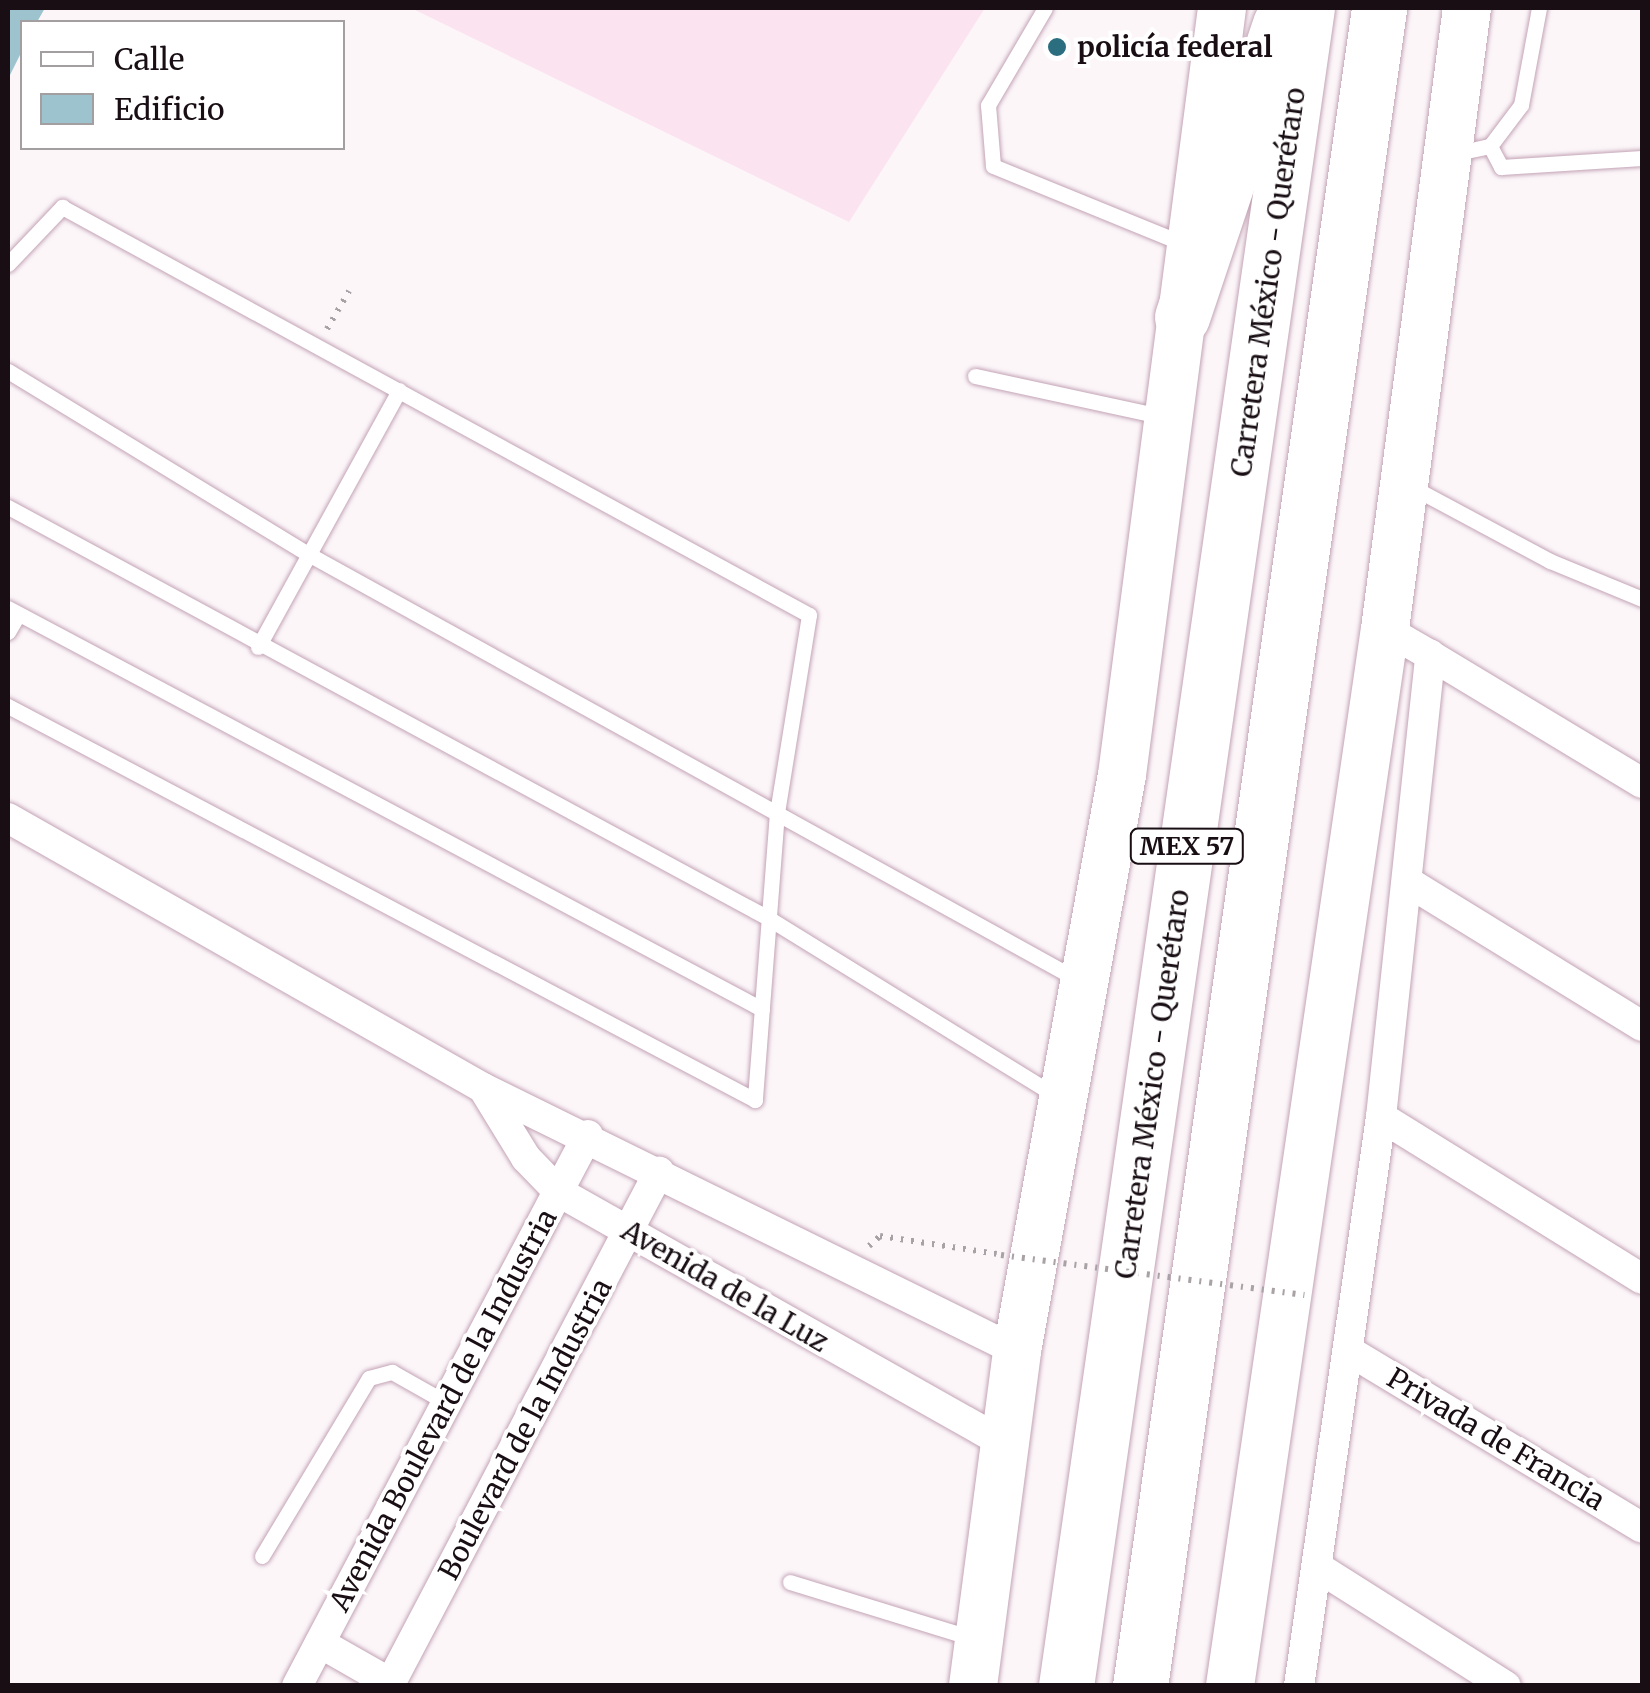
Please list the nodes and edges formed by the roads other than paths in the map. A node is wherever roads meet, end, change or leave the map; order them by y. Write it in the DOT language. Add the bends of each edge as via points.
graph roads {
  1 [pos="1044,8"];
  2 [pos="1222,8"];
  3 [pos="1287,8"];
  4 [pos="1307,8"];
  5 [pos="1379,8"];
  6 [pos="1467,8"];
  7 [pos="1539,8"];
  8 [pos="1469,150"];
  9 [pos="1642,158"];
  10 [pos="1191,246"];
  11 [pos="8,264"];
  12 [pos="1182,317"];
  13 [pos="8,371"];
  14 [pos="975,376"];
  15 [pos="399,390"];
  16 [pos="1168,418"];
  17 [pos="1404,483"];
  18 [pos="8,506"];
  19 [pos="310,555"];
  20 [pos="1642,599"];
  21 [pos="13,612"];
  22 [pos="1385,630"];
  23 [pos="8,632"];
  24 [pos="258,647"];
  25 [pos="1430,655"];
  26 [pos="8,706"];
  27 [pos="1642,783"];
  28 [pos="777,812"];
  29 [pos="8,818"];
  30 [pos="1408,882"];
  31 [pos="768,918"];
  32 [pos="1084,983"];
  33 [pos="762,1008"];
  34 [pos="1642,1026"];
  35 [pos="483,1088"];
  36 [pos="1062,1100"];
  37 [pos="1381,1118"];
  38 [pos="588,1134"];
  39 [pos="659,1172"];
  40 [pos="558,1192"];
  41 [pos="630,1232"];
  42 [pos="1642,1279"];
  43 [pos="1349,1350"];
  44 [pos="1017,1352"];
  45 [pos="447,1404"];
  46 [pos="1004,1443"];
  47 [pos="1642,1528"];
  48 [pos="262,1556"];
  49 [pos="1320,1568"];
  50 [pos="790,1582"];
  51 [pos="320,1642"];
  52 [pos="976,1663"];
  53 [pos="389,1684"];
  54 [pos="297,1686"];
  55 [pos="1066,1686"];
  56 [pos="1140,1686"];
  57 [pos="1230,1686"];
  58 [pos="1300,1686"];
  59 [pos="1506,1686"];
  1 -- 10 [label="lane" via="988,105 993,166"];
  2 -- 10 [label="main road"];
  3 -- 12 [label="highway"];
  4 -- 55 [label="highway, Carretera México - Querétaro / MEX 57"];
  5 -- 56 [label="highway, MEX 57"];
  6 -- 8 [label="main road"];
  7 -- 8 [label="lane" via="1520,105"];
  8 -- 9 [label="lane" via="1500,167 1517,168"];
  8 -- 17 [label="main road"];
  10 -- 12 [label="main road"];
  11 -- 15 [label="lane" via="62,206"];
  12 -- 16 [label="main road"];
  13 -- 19 [label="lane"];
  14 -- 16 [label="lane"];
  15 -- 19 [label="lane"];
  15 -- 28 [label="lane" via="810,615"];
  16 -- 32 [label="main road" via="1122,775"];
  17 -- 20 [label="lane" via="1550,562"];
  17 -- 22 [label="main road"];
  18 -- 24 [label="lane"];
  19 -- 24 [label="lane"];
  19 -- 28 [label="lane"];
  21 -- 23 [label="lane"];
  21 -- 33 [label="lane"];
  22 -- 25 [label="street"];
  22 -- 57 [label="main road"];
  24 -- 31 [label="lane"];
  25 -- 27 [label="street"];
  25 -- 30 [label="street"];
  26 -- 33 [label="lane" via="755,1100"];
  28 -- 31 [label="lane"];
  28 -- 32 [label="lane"];
  29 -- 35 [label="street, Avenida de la Luz"];
  30 -- 34 [label="street"];
  30 -- 37 [label="street"];
  31 -- 33 [label="lane"];
  31 -- 36 [label="lane"];
  32 -- 36 [label="main road"];
  35 -- 38 [label="street, Avenida de la Luz"];
  35 -- 40 [label="street, Avenida de la Luz" via="526,1158"];
  36 -- 44 [label="main road"];
  37 -- 42 [label="street"];
  37 -- 43 [label="street"];
  38 -- 39 [label="street, Avenida de la Luz"];
  38 -- 40 [label="street, Avenida Boulevard de la Industria"];
  39 -- 41 [label="street, Boulevard de la Industria"];
  39 -- 44 [label="street"];
  40 -- 41 [label="street, Avenida de la Luz"];
  40 -- 45 [label="street, Avenida Boulevard de la Industria"];
  41 -- 46 [label="street, Avenida de la Luz"];
  41 -- 53 [label="street, Boulevard de la Industria"];
  43 -- 47 [label="street, Privada de Francia"];
  43 -- 49 [label="street"];
  44 -- 46 [label="main road"];
  45 -- 48 [label="lane" via="392,1372 369,1378"];
  45 -- 51 [label="street, Avenida Boulevard de la Industria"];
  46 -- 52 [label="main road"];
  49 -- 58 [label="street"];
  49 -- 59 [label="street"];
  50 -- 52 [label="lane"];
  51 -- 53 [label="street"];
  51 -- 54 [label="street, Avenida Boulevard de la Industria"];
}
